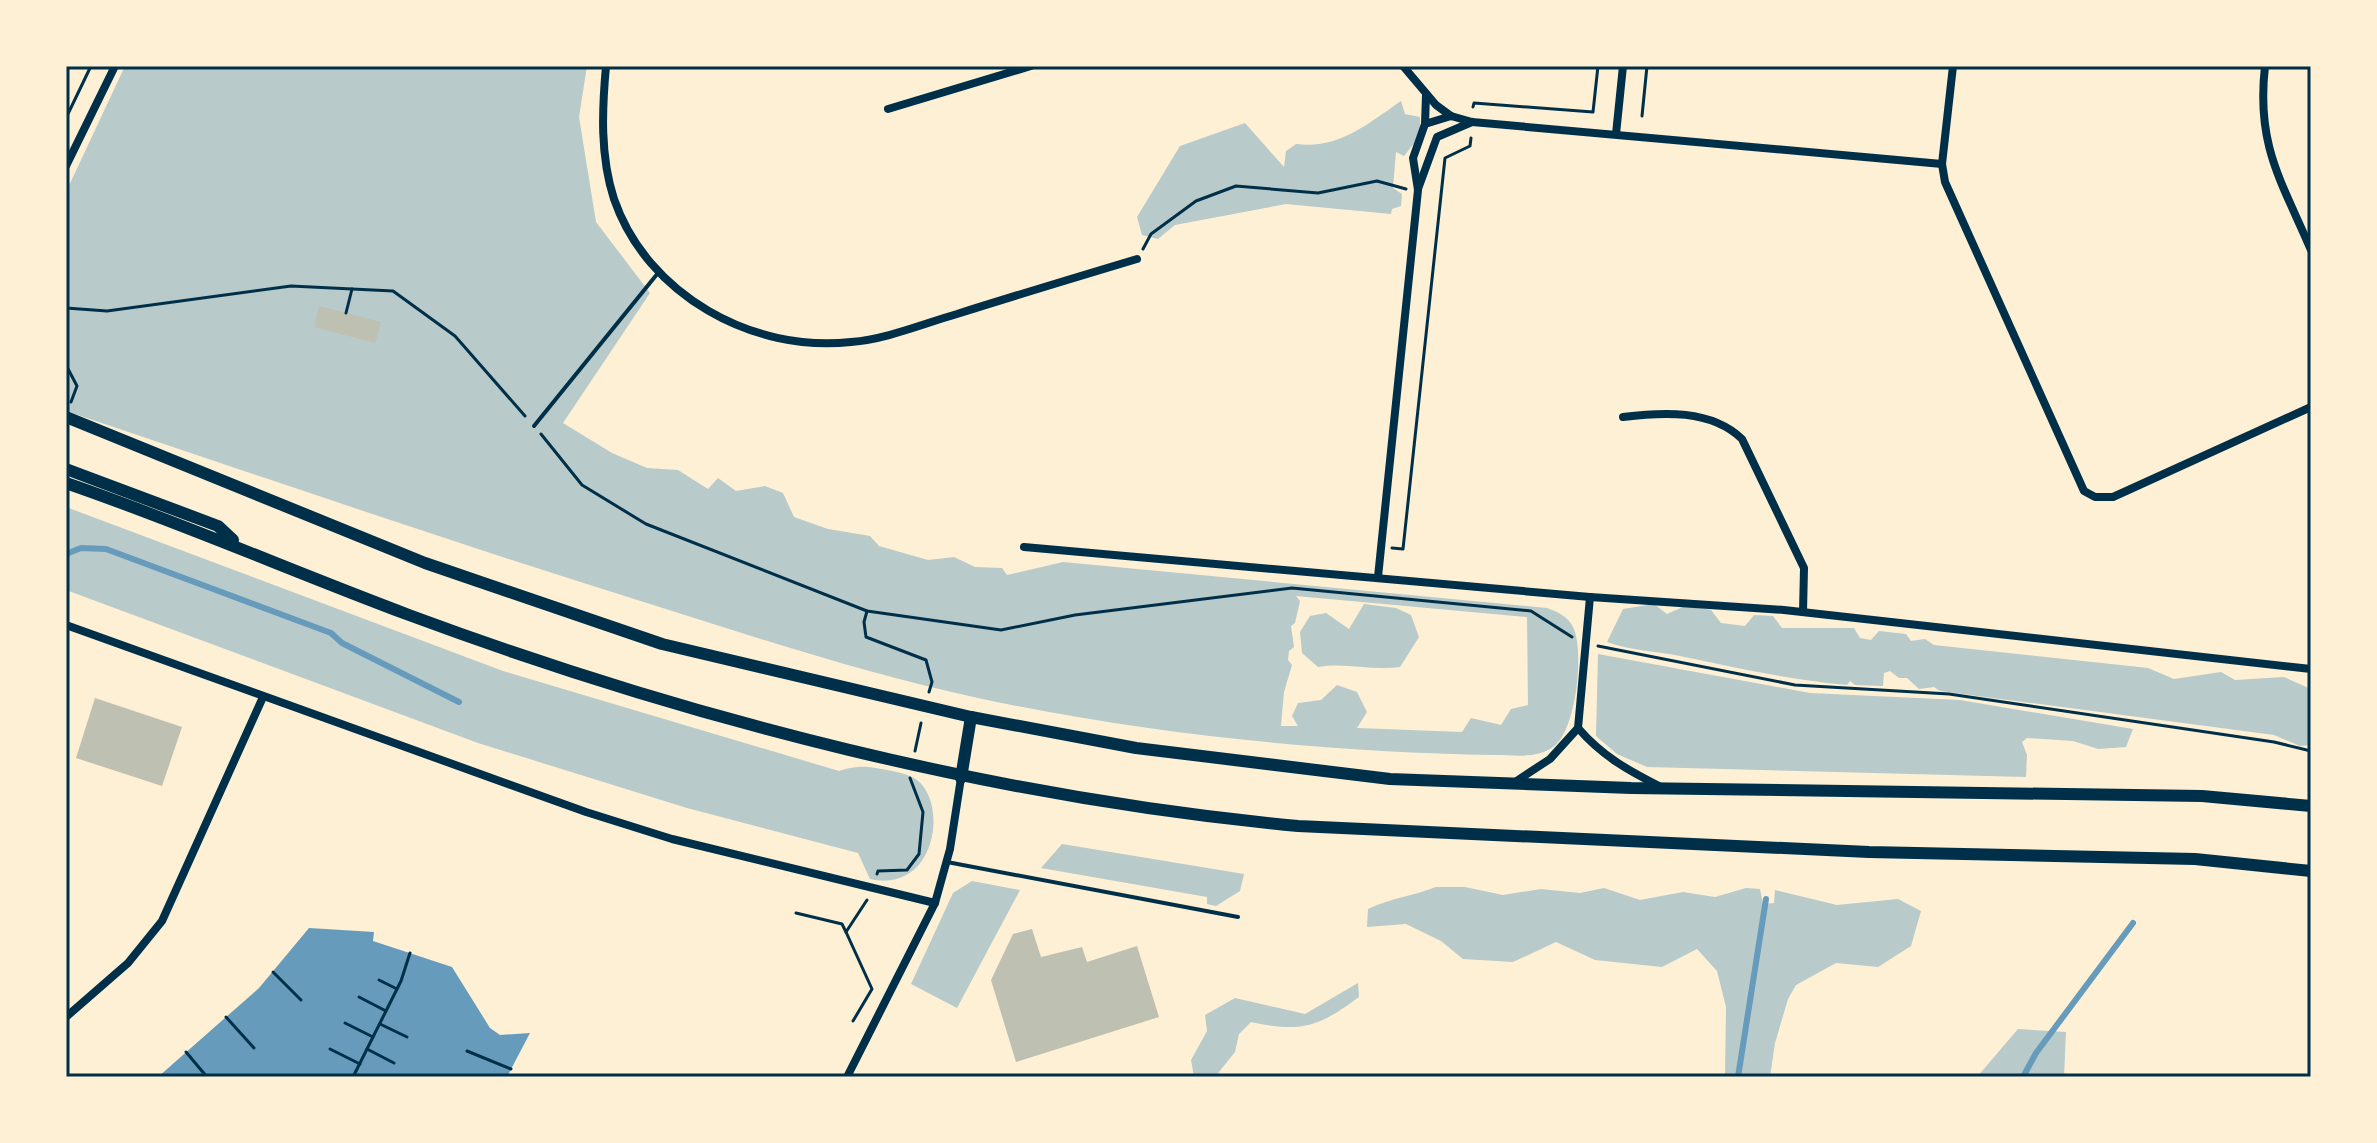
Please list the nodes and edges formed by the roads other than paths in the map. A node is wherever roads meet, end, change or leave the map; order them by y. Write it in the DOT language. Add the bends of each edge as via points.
graph roads {
  1 [pos="115,66"];
  2 [pos="606,66"];
  3 [pos="1031,66"];
  4 [pos="1403,66"];
  5 [pos="1623,66"];
  6 [pos="1953,66"];
  7 [pos="2265,66"];
  8 [pos="1426,94"];
  9 [pos="1436,105"];
  10 [pos="888,109"];
  11 [pos="1451,116"];
  12 [pos="1439,118"];
  13 [pos="1472,122"];
  14 [pos="1425,124"];
  15 [pos="1616,134"];
  16 [pos="1437,137"];
  17 [pos="1942,164"];
  18 [pos="66,166"];
  19 [pos="1418,190"];
  20 [pos="2311,250"];
  21 [pos="1137,259"];
  22 [pos="659,271"];
  23 [pos="2311,407"];
  24 [pos="68,412"];
  25 [pos="1623,417"];
  26 [pos="534,426"];
  27 [pos="66,469"];
  28 [pos="66,483"];
  29 [pos="242,547"];
  30 [pos="1024,547"];
  31 [pos="1378,577"];
  32 [pos="1590,597"];
  33 [pos="1803,612"];
  34 [pos="66,625"];
  35 [pos="2311,669"];
  36 [pos="263,697"];
  37 [pos="971,717"];
  38 [pos="1578,728"];
  39 [pos="961,778"];
  40 [pos="1514,783"];
  41 [pos="1665,789"];
  42 [pos="2311,806"];
  43 [pos="947,862"];
  44 [pos="2311,871"];
  45 [pos="935,903"];
  46 [pos="1238,917"];
  47 [pos="66,1017"];
  48 [pos="847,1077"];
  1 -- 18 [label="street"];
  2 -- 22 [label="street" via="603,140 614,198"];
  3 -- 10 [label="street"];
  4 -- 8 [label="street"];
  5 -- 15 [label="street"];
  6 -- 17 [label="street"];
  7 -- 20 [label="street" via="2265,140"];
  8 -- 9 [label="street"];
  8 -- 14 [label="street"];
  9 -- 11 [label="street"];
  9 -- 12 [label="street"];
  11 -- 12 [label="street"];
  11 -- 13 [label="street"];
  12 -- 14 [label="street"];
  12 -- 16 [label="street"];
  13 -- 15 [label="street"];
  13 -- 16 [label="street"];
  14 -- 19 [label="street" via="1413,158"];
  15 -- 17 [label="street"];
  16 -- 19 [label="street"];
  17 -- 23 [label="street" via="1953,201 2078,483 2095,497 2113,497"];
  19 -- 31 [label="street"];
  21 -- 22 [label="street" via="876,338 824,343 776,340 740,327 683,293"];
  22 -- 26 [label="lane"];
  24 -- 37 [label="main road" via="425,563 662,644"];
  25 -- 33 [label="street" via="1695,416 1723,424 1742,439 1804,568"];
  27 -- 29 [label="main road" via="218,526"];
  28 -- 29 [label="main road"];
  29 -- 39 [label="main road" via="409,615 646,695"];
  30 -- 31 [label="street"];
  31 -- 32 [label="street"];
  32 -- 33 [label="street"];
  32 -- 38 [label="street"];
  33 -- 35 [label="street"];
  34 -- 36 [label="street"];
  36 -- 45 [label="street" via="672,839"];
  36 -- 47 [label="street" via="162,921 128,963"];
  37 -- 39 [label="main road"];
  37 -- 40 [label="main road" via="1219,759 1390,779"];
  38 -- 40 [label="street" via="1550,759"];
  38 -- 41 [label="street" via="1619,766"];
  39 -- 43 [label="street"];
  39 -- 44 [label="main road" via="1208,818 1298,826 1869,852 2195,859"];
  40 -- 41 [label="main road"];
  41 -- 42 [label="main road" via="2202,796"];
  43 -- 45 [label="street"];
  43 -- 46 [label="lane"];
  45 -- 48 [label="street"];
}
